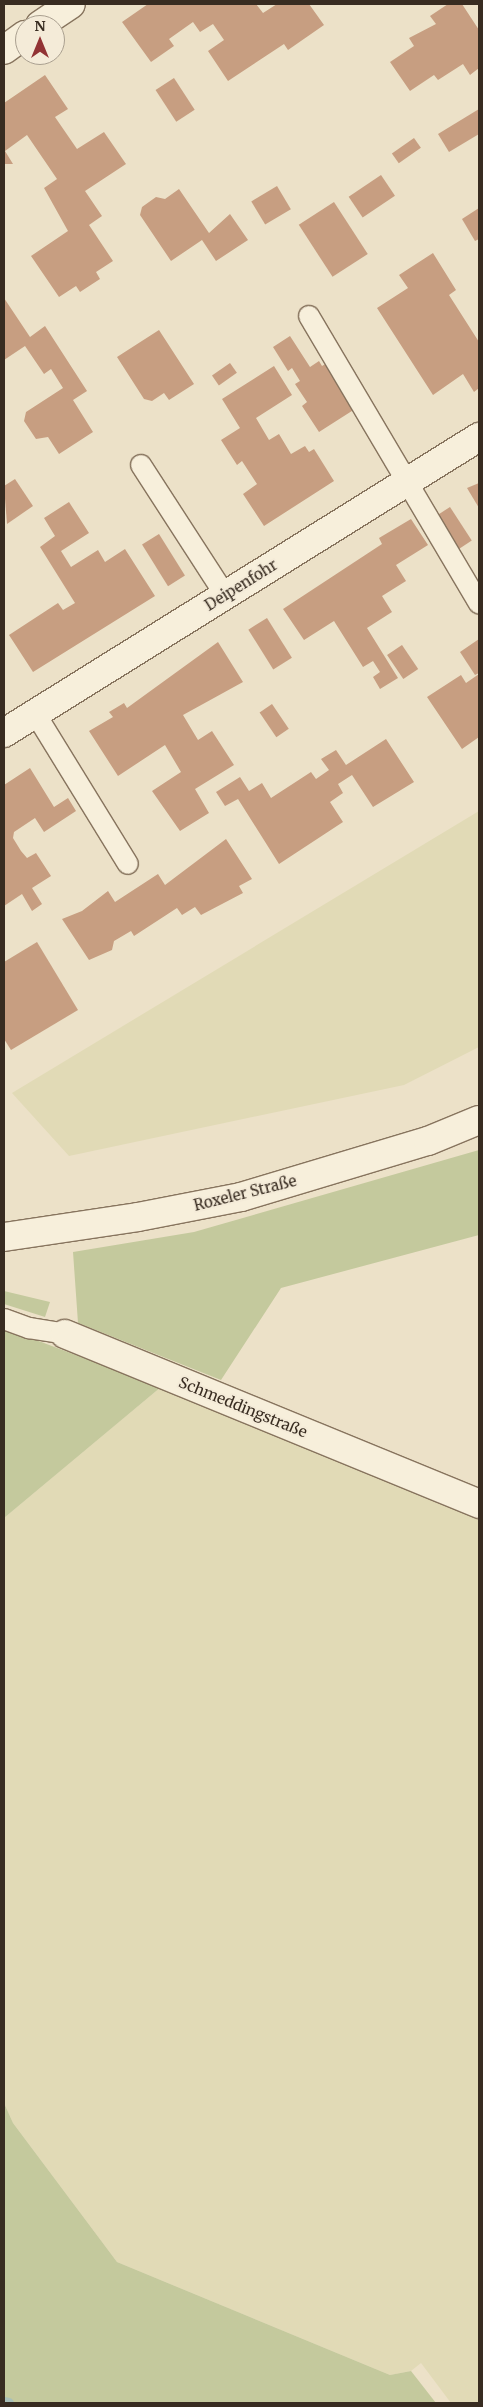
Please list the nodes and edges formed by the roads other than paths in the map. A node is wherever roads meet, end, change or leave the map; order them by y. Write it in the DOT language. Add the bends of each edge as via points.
graph roads {
  1 [pos="71,4"];
  2 [pos="55,15"];
  3 [pos="15,42"];
  4 [pos="4,50"];
  5 [pos="309,316"];
  6 [pos="479,437"];
  7 [pos="141,465"];
  8 [pos="410,482"];
  9 [pos="225,595"];
  10 [pos="479,604"];
  11 [pos="35,713"];
  12 [pos="4,733"];
  13 [pos="128,864"];
  14 [pos="479,1120"];
  15 [pos="4,1237"];
  16 [pos="4,1319"];
  17 [pos="65,1334"];
  18 [pos="479,1504"];
  1 -- 2 [label="street"];
  3 -- 4 [label="street"];
  5 -- 8 [label="lane"];
  6 -- 8 [label="street, Deipenfohr"];
  7 -- 9 [label="lane"];
  8 -- 9 [label="street, Deipenfohr"];
  8 -- 10 [label="lane" via="426,520"];
  9 -- 11 [label="street, Deipenfohr"];
  11 -- 12 [label="street, Deipenfohr"];
  11 -- 13 [label="lane"];
  14 -- 15 [label="street, Roxeler Straße" via="428,1141 240,1197 138,1217"];
  16 -- 17 [label="lane, Schmeddingstraße" via="29,1328"];
  17 -- 18 [label="street, Schmeddingstraße"];
}
